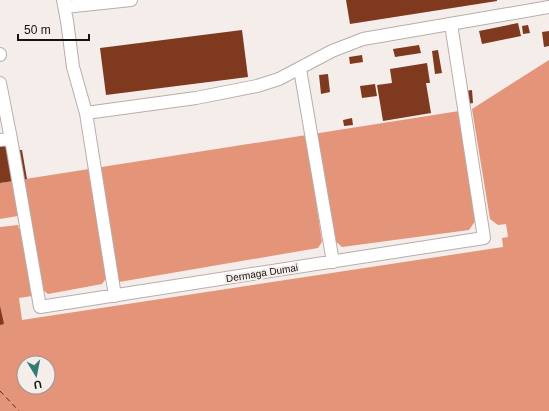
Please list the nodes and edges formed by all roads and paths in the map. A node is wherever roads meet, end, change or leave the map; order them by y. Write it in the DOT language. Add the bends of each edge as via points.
graph roads {
  1 [pos="131,0"];
  2 [pos="64,2"];
  3 [pos="549,8"];
  4 [pos="451,24"];
  5 [pos="300,69"];
  6 [pos="0,83"];
  7 [pos="86,113"];
  8 [pos="3,114"];
  9 [pos="5,140"];
  10 [pos="332,262"];
  11 [pos="115,296"];
  1 -- 2 [label="lane"];
  2 -- 7 [label="lane" via="73,67"];
  3 -- 4 [label="lane"];
  4 -- 5 [label="lane" via="363,39 332,51"];
  4 -- 10 [label="lane, Dermaga Dumai" via="484,238"];
  5 -- 7 [label="lane" via="257,86 196,98"];
  5 -- 10 [label="lane"];
  6 -- 8 [label="lane"];
  7 -- 11 [label="lane"];
  8 -- 9 [label="lane"];
  9 -- 11 [label="lane, Dermaga Dumai" via="40,307"];
  10 -- 11 [label="lane, Dermaga Dumai"];
}
